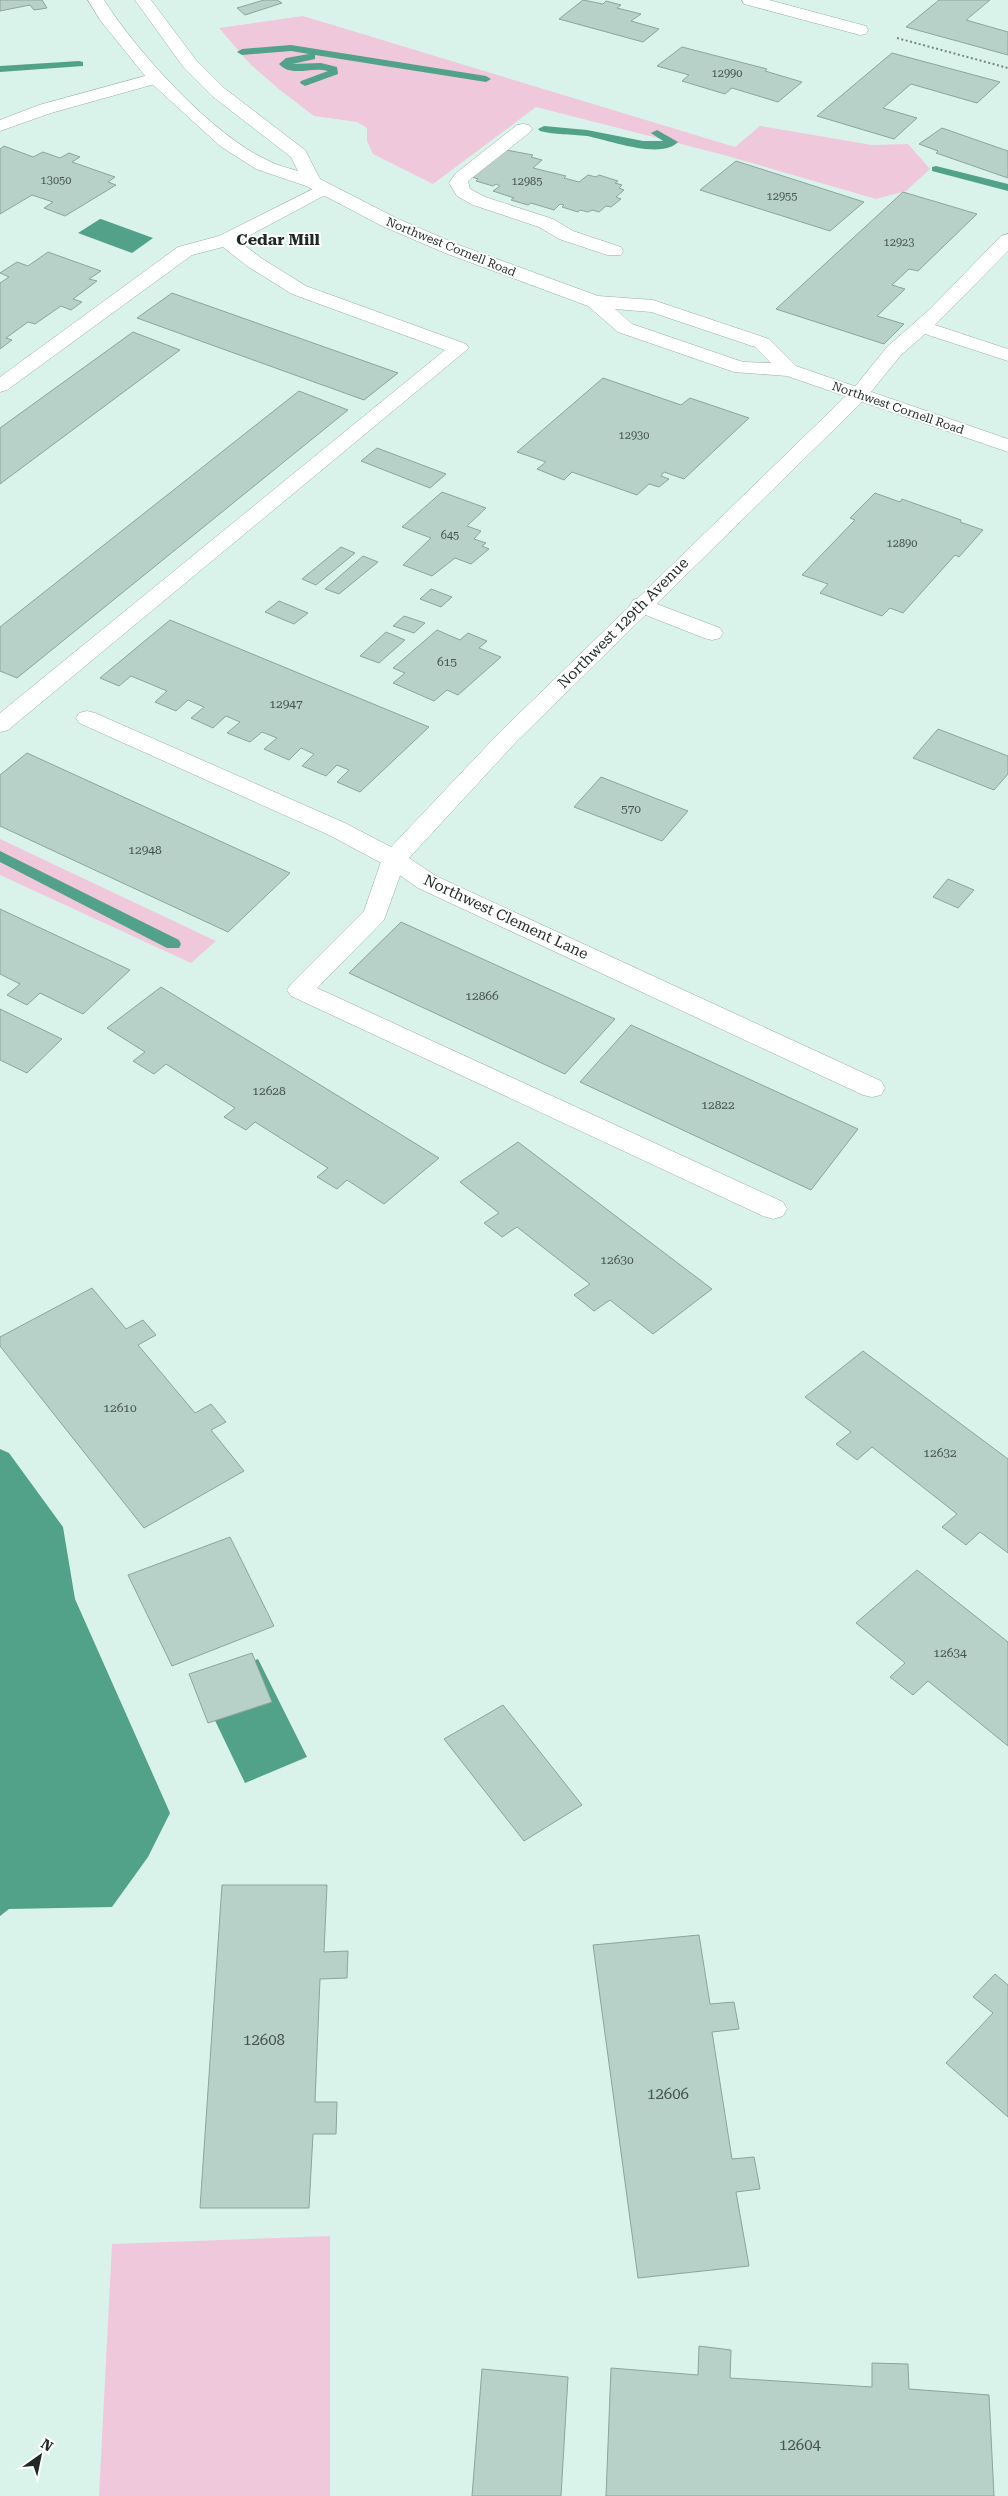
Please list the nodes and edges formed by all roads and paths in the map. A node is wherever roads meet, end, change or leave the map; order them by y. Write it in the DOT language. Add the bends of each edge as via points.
graph roads {
  1 [pos="96,0"];
  2 [pos="143,0"];
  3 [pos="750,0"];
  4 [pos="860,30"];
  5 [pos="1008,68"];
  6 [pos="156,78"];
  7 [pos="0,126"];
  8 [pos="523,129"];
  9 [pos="318,186"];
  10 [pos="226,240"];
  11 [pos="1008,240"];
  12 [pos="614,252"];
  13 [pos="595,302"];
  14 [pos="922,327"];
  15 [pos="1008,355"];
  16 [pos="789,370"];
  17 [pos="0,386"];
  18 [pos="859,394"];
  19 [pos="1008,446"];
  20 [pos="641,605"];
  21 [pos="712,633"];
  22 [pos="87,718"];
  23 [pos="0,725"];
  24 [pos="394,859"];
  25 [pos="872,1088"];
  26 [pos="773,1209"];
  1 -- 6 [label="main road, Northwest Cornell Road"];
  2 -- 9 [label="main road" via="190,64 218,92 299,154"];
  3 -- 4 [label="main road"];
  4 -- 5 [label="path"];
  6 -- 7 [label="main road" via="45,109"];
  6 -- 9 [label="main road, Northwest Cornell Road" via="195,116 262,166"];
  8 -- 12 [label="main road" via="461,178 459,187 479,201 546,223 566,235"];
  9 -- 10 [label="main road"];
  9 -- 13 [label="main road, Northwest Cornell Road" via="452,249"];
  10 -- 17 [label="main road" via="185,251"];
  10 -- 23 [label="main road" via="299,290 459,348"];
  11 -- 14 [label="main road, Northwest 129th Avenue"];
  13 -- 16 [label="main road, Northwest Cornell Road" via="625,328 741,368"];
  13 -- 16 [label="main road, Northwest Cornell Road" via="653,306 762,343"];
  14 -- 15 [label="main road"];
  14 -- 18 [label="main road, Northwest 129th Avenue" via="894,351"];
  16 -- 18 [label="main road, Northwest Cornell Road"];
  18 -- 19 [label="main road, Northwest Cornell Road"];
  18 -- 20 [label="main road, Northwest 129th Avenue"];
  20 -- 21 [label="main road"];
  20 -- 24 [label="main road, Northwest 129th Avenue" via="508,737"];
  22 -- 24 [label="main road, Northwest Clement Lane" via="338,829"];
  24 -- 25 [label="main road, Northwest Clement Lane" via="427,882"];
  24 -- 26 [label="main road" via="375,914 300,990"];
}
